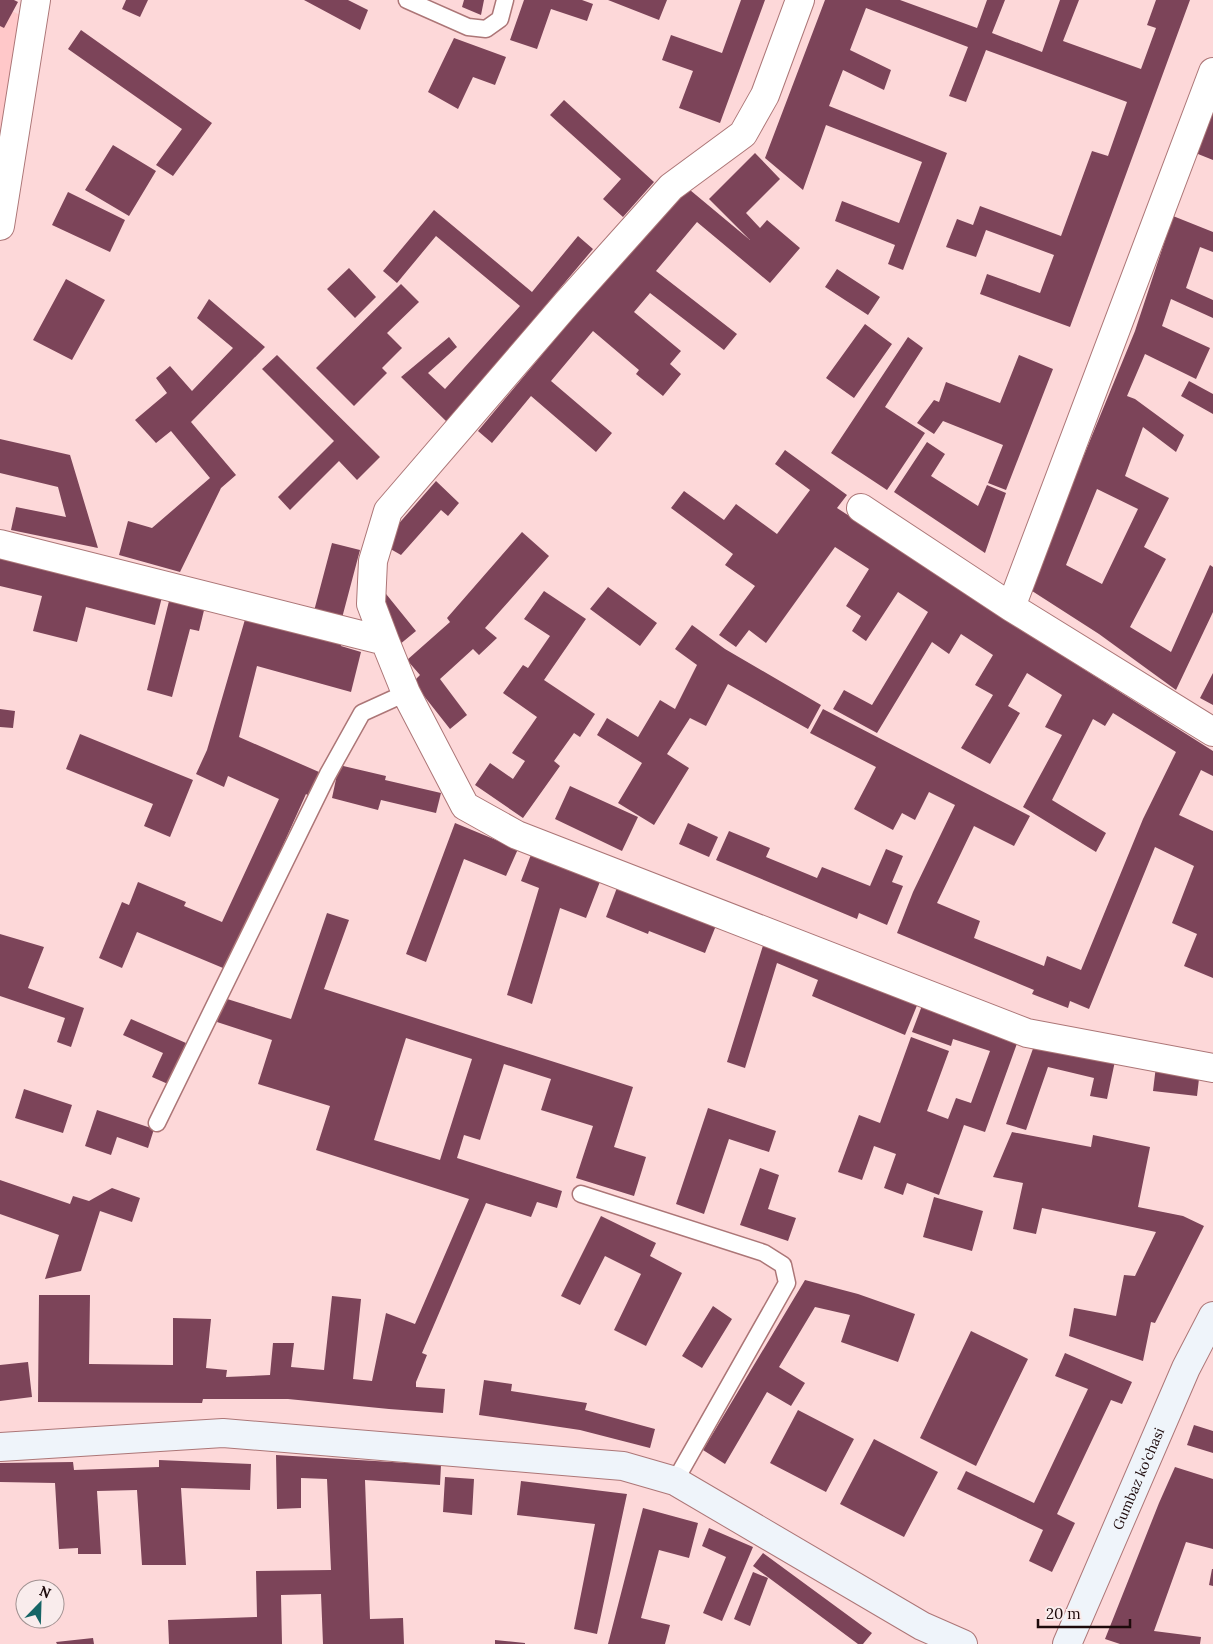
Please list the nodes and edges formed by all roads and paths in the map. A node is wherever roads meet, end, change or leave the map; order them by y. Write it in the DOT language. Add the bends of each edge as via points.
graph roads {
  1 [pos="36,0"];
  2 [pos="407,0"];
  3 [pos="505,0"];
  4 [pos="800,0"];
  5 [pos="1213,72"];
  6 [pos="0,226"];
  7 [pos="861,508"];
  8 [pos="0,544"];
  9 [pos="1011,607"];
  10 [pos="385,641"];
  11 [pos="406,693"];
  12 [pos="1213,732"];
  13 [pos="1213,1068"];
  14 [pos="157,1123"];
  15 [pos="581,1194"];
  16 [pos="1213,1316"];
  17 [pos="0,1448"];
  18 [pos="675,1481"];
  19 [pos="963,1644"];
  20 [pos="1067,1644"];
  1 -- 6 [label="street"];
  2 -- 3 [label="lane" via="468,27 486,29 500,19"];
  4 -- 10 [label="street" via="764,95 742,134 672,187 388,511 373,561 371,604"];
  5 -- 9 [label="street"];
  7 -- 9 [label="street"];
  8 -- 10 [label="street"];
  9 -- 12 [label="street"];
  10 -- 11 [label="street"];
  11 -- 13 [label="street" via="464,806 517,834 1028,1033"];
  11 -- 14 [label="lane" via="362,714 328,774"];
  15 -- 18 [label="lane" via="764,1253 783,1265 788,1283"];
  16 -- 20 [label="street, Gumbaz ko'chasi" via="1186,1368"];
  17 -- 18 [label="street" via="222,1434 623,1466"];
  18 -- 19 [label="street" via="922,1626"];
}
